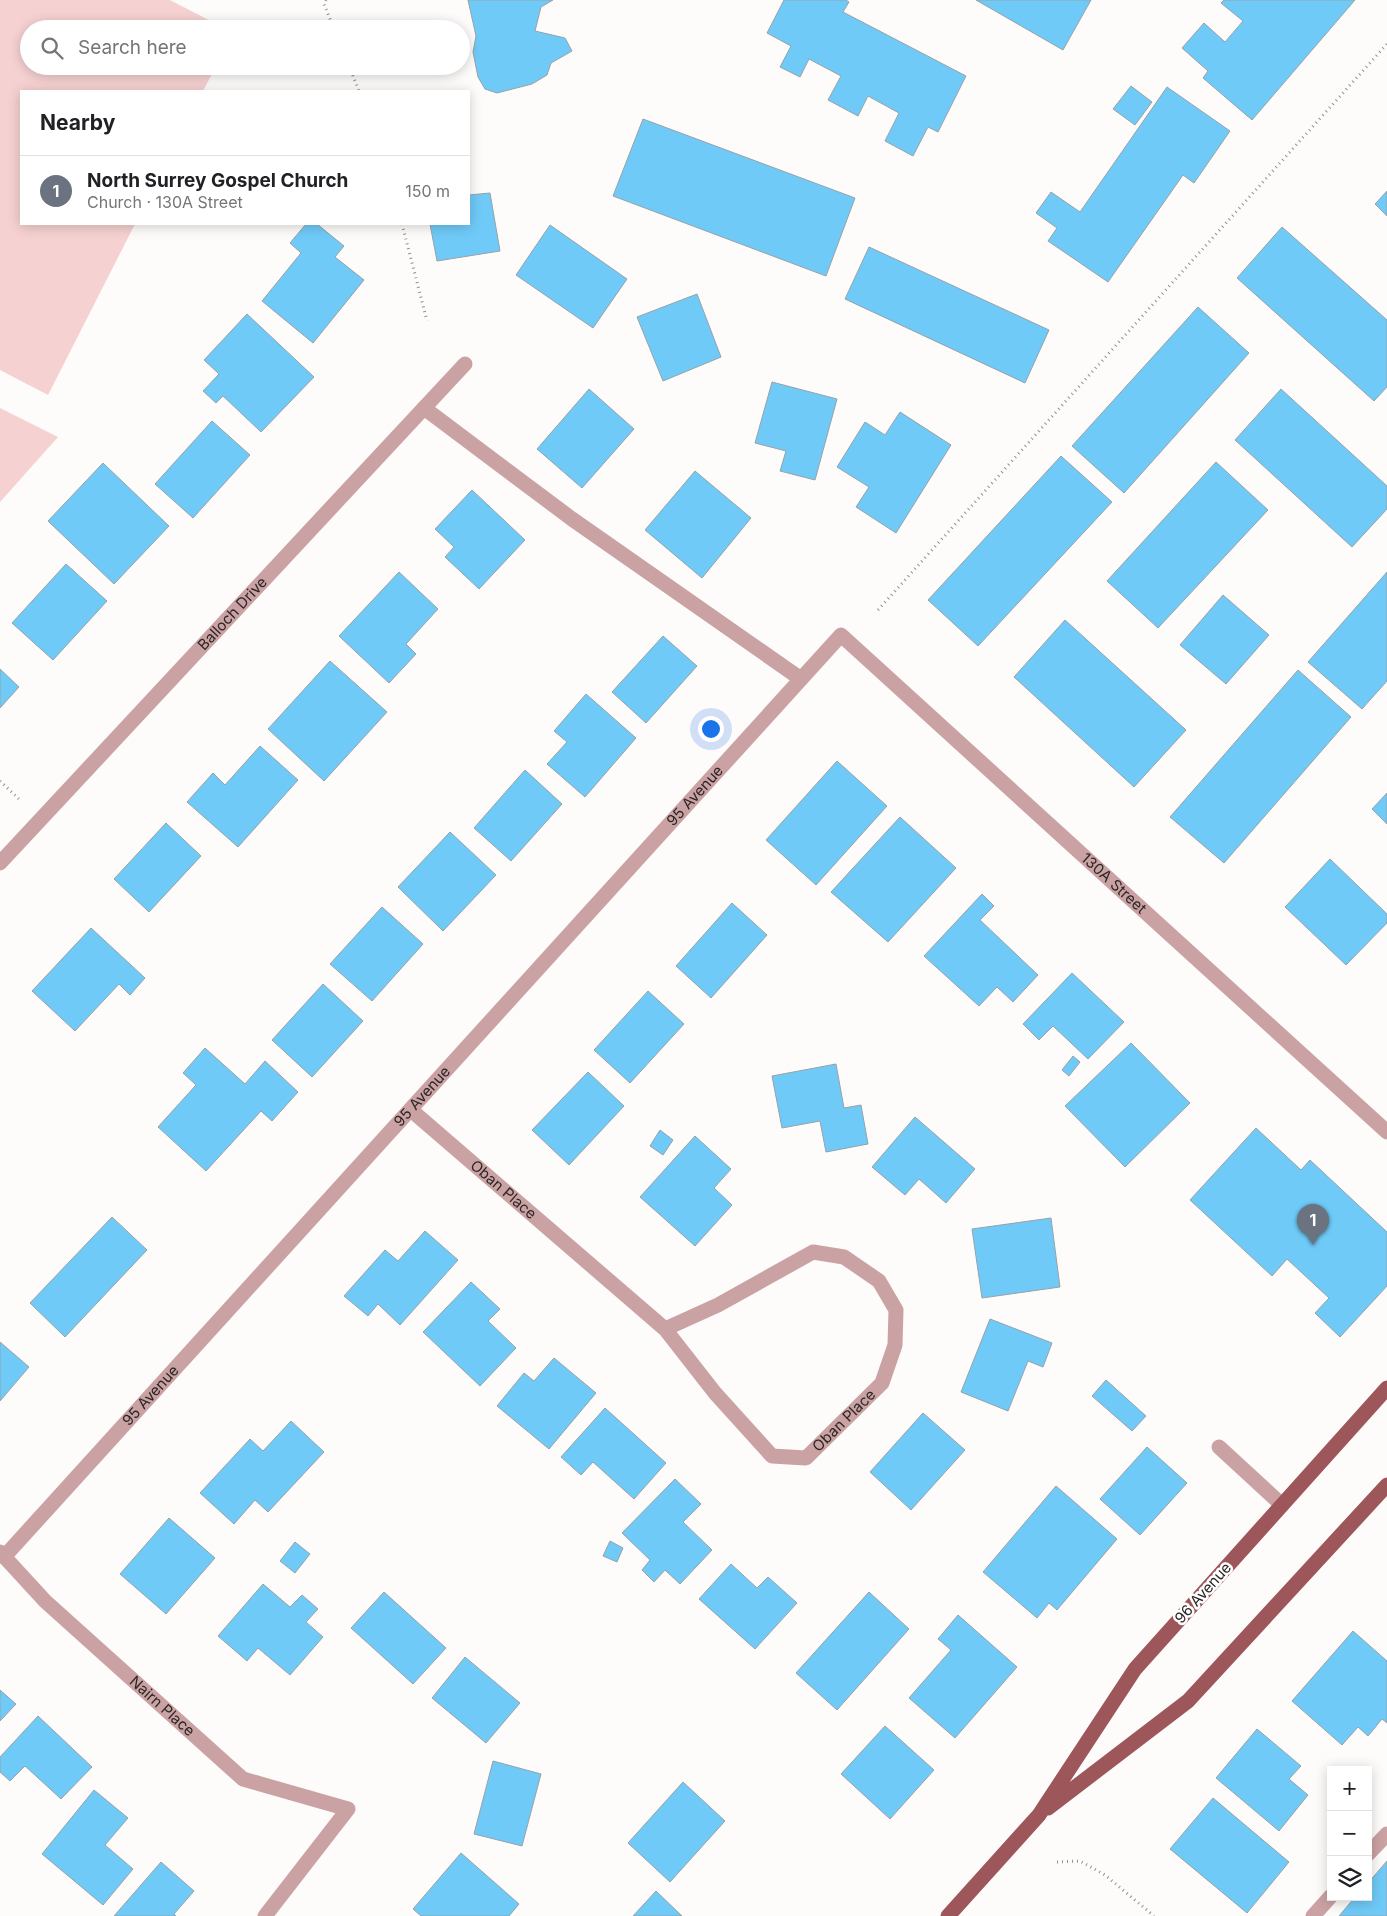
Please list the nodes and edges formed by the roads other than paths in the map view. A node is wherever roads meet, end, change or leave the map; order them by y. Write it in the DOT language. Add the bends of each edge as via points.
graph roads {
  1 [pos="465,364"];
  2 [pos="424,408"];
  3 [pos="841,635"];
  4 [pos="801,679"];
  5 [pos="0,863"];
  6 [pos="411,1110"];
  7 [pos="1387,1132"];
  8 [pos="665,1329"];
  9 [pos="1387,1388"];
  10 [pos="1219,1447"];
  11 [pos="1387,1485"];
  12 [pos="1282,1504"];
  13 [pos="2,1554"];
  14 [pos="1039,1815"];
  15 [pos="1387,1834"];
  16 [pos="1372,1850"];
  17 [pos="1327,1900"];
  18 [pos="265,1916"];
  19 [pos="948,1916"];
  20 [pos="1313,1916"];
  1 -- 2 [label="street, Balloch Drive"];
  2 -- 4 [label="street" via="572,519"];
  2 -- 5 [label="street, Balloch Drive"];
  3 -- 4 [label="street, 95 Avenue"];
  3 -- 7 [label="street, 130A Street"];
  4 -- 6 [label="street, 95 Avenue"];
  6 -- 8 [label="street, Oban Place"];
  6 -- 13 [label="street, 95 Avenue"];
  8 -- 8 [label="street, Oban Place" via="714,1393 772,1456 806,1458 882,1383 895,1344 896,1310 879,1281 844,1257 813,1252 718,1305"];
  9 -- 12 [label="main road, 96 Avenue"];
  10 -- 12 [label="street"];
  11 -- 14 [label="main road, 96 Avenue" via="1188,1701"];
  12 -- 14 [label="main road, 96 Avenue" via="1135,1669"];
  13 -- 18 [label="street, Nairn Place" via="45,1601 243,1779 348,1810"];
  14 -- 19 [label="main road, 96 Avenue"];
  15 -- 16 [label="street"];
  17 -- 20 [label="street"];
}
